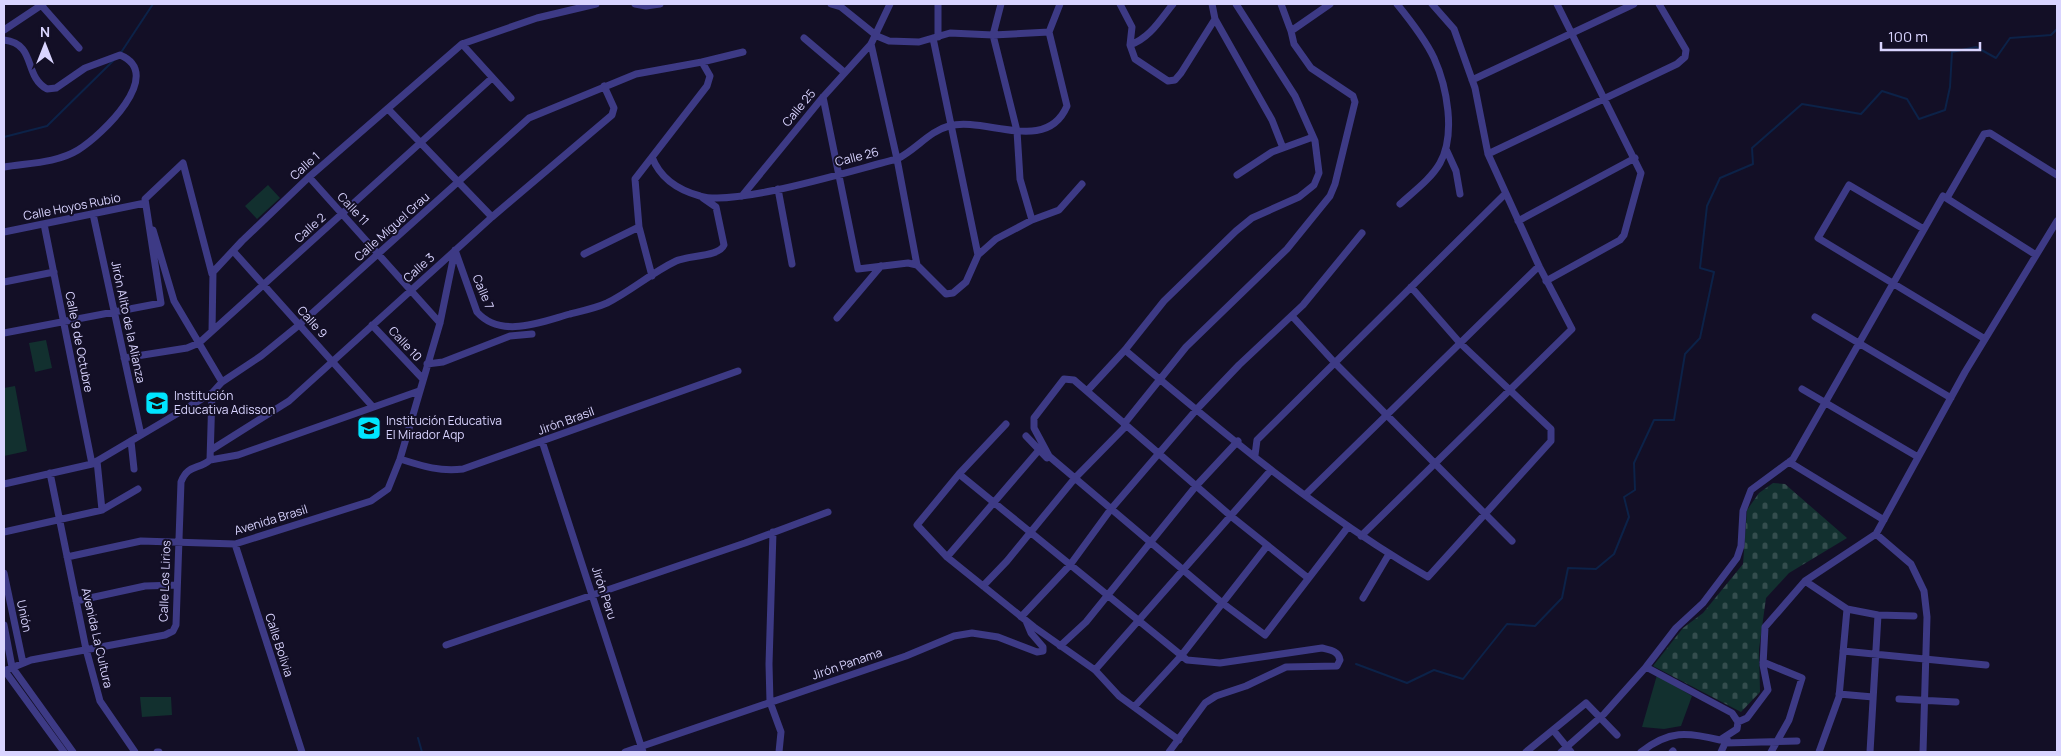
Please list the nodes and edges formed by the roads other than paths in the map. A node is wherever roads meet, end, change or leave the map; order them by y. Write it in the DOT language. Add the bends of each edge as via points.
graph roads {
  1 [pos="596,4"];
  2 [pos="635,4"];
  3 [pos="660,4"];
  4 [pos="831,4"];
  5 [pos="890,4"];
  6 [pos="938,4"];
  7 [pos="1001,4"];
  8 [pos="1060,4"];
  9 [pos="1120,4"];
  10 [pos="1173,4"];
  11 [pos="1212,4"];
  12 [pos="1236,4"];
  13 [pos="1281,4"];
  14 [pos="1330,4"];
  15 [pos="1397,4"];
  16 [pos="1432,4"];
  17 [pos="1557,4"];
  18 [pos="1634,4"];
  19 [pos="1659,4"];
  20 [pos="43,5"];
  21 [pos="1215,18"];
  22 [pos="4,30"];
  23 [pos="1291,31"];
  24 [pos="1049,32"];
  25 [pos="1572,34"];
  26 [pos="993,35"];
  27 [pos="877,36"];
  28 [pos="935,37"];
  29 [pos="804,38"];
  30 [pos="4,40"];
  31 [pos="462,44"];
  32 [pos="871,44"];
  33 [pos="1130,45"];
  34 [pos="79,48"];
  35 [pos="743,52"];
  36 [pos="702,62"];
  37 [pos="844,72"];
  38 [pos="492,78"];
  39 [pos="1472,80"];
  40 [pos="604,86"];
  41 [pos="823,97"];
  42 [pos="511,98"];
  43 [pos="1602,98"];
  44 [pos="388,109"];
  45 [pos="951,125"];
  46 [pos="1017,131"];
  47 [pos="1313,137"];
  48 [pos="421,143"];
  49 [pos="1283,148"];
  50 [pos="1446,149"];
  51 [pos="1488,154"];
  52 [pos="652,157"];
  53 [pos="897,158"];
  54 [pos="1635,158"];
  55 [pos="4,167"];
  56 [pos="837,174"];
  57 [pos="1237,175"];
  58 [pos="2057,175"];
  59 [pos="309,177"];
  60 [pos="458,182"];
  61 [pos="1082,184"];
  62 [pos="778,188"];
  63 [pos="1460,194"];
  64 [pos="1505,194"];
  65 [pos="741,196"];
  66 [pos="701,197"];
  67 [pos="1947,198"];
  68 [pos="145,203"];
  69 [pos="1400,204"];
  70 [pos="93,214"];
  71 [pos="342,214"];
  72 [pos="492,217"];
  73 [pos="1032,220"];
  74 [pos="1518,221"];
  75 [pos="2057,222"];
  76 [pos="44,224"];
  77 [pos="639,227"];
  78 [pos="1922,228"];
  79 [pos="4,232"];
  80 [pos="1362,232"];
  81 [pos="455,250"];
  82 [pos="234,252"];
  83 [pos="206,253"];
  84 [pos="380,253"];
  85 [pos="584,254"];
  86 [pos="978,255"];
  87 [pos="2036,255"];
  88 [pos="225,260"];
  89 [pos="792,264"];
  90 [pos="917,264"];
  91 [pos="881,266"];
  92 [pos="1539,266"];
  93 [pos="54,272"];
  94 [pos="212,274"];
  95 [pos="652,276"];
  96 [pos="1546,281"];
  97 [pos="4,282"];
  98 [pos="263,285"];
  99 [pos="1893,285"];
  100 [pos="1411,287"];
  101 [pos="411,289"];
  102 [pos="114,312"];
  103 [pos="1292,316"];
  104 [pos="1815,317"];
  105 [pos="837,318"];
  106 [pos="64,322"];
  107 [pos="440,323"];
  108 [pos="299,325"];
  109 [pos="372,325"];
  110 [pos="506,326"];
  111 [pos="212,331"];
  112 [pos="4,333"];
  113 [pos="532,334"];
  114 [pos="510,336"];
  115 [pos="1985,339"];
  116 [pos="199,343"];
  117 [pos="1460,343"];
  118 [pos="1859,345"];
  119 [pos="1125,350"];
  120 [pos="124,358"];
  121 [pos="332,362"];
  122 [pos="1335,363"];
  123 [pos="427,364"];
  124 [pos="738,371"];
  125 [pos="422,378"];
  126 [pos="1160,380"];
  127 [pos="222,382"];
  128 [pos="1802,389"];
  129 [pos="1510,390"];
  130 [pos="418,391"];
  131 [pos="1087,391"];
  132 [pos="212,393"];
  133 [pos="1952,398"];
  134 [pos="1825,404"];
  135 [pos="373,407"];
  136 [pos="1197,409"];
  137 [pos="1386,415"];
  138 [pos="1006,424"];
  139 [pos="1125,425"];
  140 [pos="141,435"];
  141 [pos="1026,436"];
  142 [pos="131,441"];
  143 [pos="542,441"];
  144 [pos="1238,441"];
  145 [pos="211,450"];
  146 [pos="1039,450"];
  147 [pos="1159,454"];
  148 [pos="1255,455"];
  149 [pos="1050,456"];
  150 [pos="1918,457"];
  151 [pos="210,460"];
  152 [pos="400,460"];
  153 [pos="1789,462"];
  154 [pos="95,463"];
  155 [pos="1434,465"];
  156 [pos="134,469"];
  157 [pos="1271,470"];
  158 [pos="50,473"];
  159 [pos="959,474"];
  160 [pos="1074,478"];
  161 [pos="4,484"];
  162 [pos="1196,486"];
  163 [pos="138,489"];
  164 [pos="1304,494"];
  165 [pos="992,502"];
  166 [pos="1111,508"];
  167 [pos="102,510"];
  168 [pos="828,512"];
  169 [pos="1484,516"];
  170 [pos="1232,517"];
  171 [pos="59,520"];
  172 [pos="1884,520"];
  173 [pos="1348,527"];
  174 [pos="4,532"];
  175 [pos="773,532"];
  176 [pos="1030,533"];
  177 [pos="1876,534"];
  178 [pos="1361,536"];
  179 [pos="1150,541"];
  180 [pos="1512,541"];
  181 [pos="178,542"];
  182 [pos="235,544"];
  183 [pos="1267,546"];
  184 [pos="1389,554"];
  185 [pos="947,556"];
  186 [pos="67,557"];
  187 [pos="1070,565"];
  188 [pos="1184,571"];
  189 [pos="4,573"];
  190 [pos="1308,578"];
  191 [pos="1805,580"];
  192 [pos="177,585"];
  193 [pos="983,586"];
  194 [pos="593,595"];
  195 [pos="1106,595"];
  196 [pos="1363,598"];
  197 [pos="76,601"];
  198 [pos="1221,602"];
  199 [pos="1847,609"];
  200 [pos="1878,615"];
  201 [pos="1914,616"];
  202 [pos="1024,619"];
  203 [pos="1139,622"];
  204 [pos="4,625"];
  205 [pos="446,645"];
  206 [pos="1060,646"];
  207 [pos="86,649"];
  208 [pos="1844,651"];
  209 [pos="1876,653"];
  210 [pos="1181,656"];
  211 [pos="1926,659"];
  212 [pos="1763,662"];
  213 [pos="23,663"];
  214 [pos="1986,665"];
  215 [pos="1646,667"];
  216 [pos="1095,670"];
  217 [pos="8,673"];
  218 [pos="1839,694"];
  219 [pos="1873,698"];
  220 [pos="1899,699"];
  221 [pos="1923,701"];
  222 [pos="770,702"];
  223 [pos="1956,702"];
  224 [pos="1134,707"];
  225 [pos="1601,716"];
  226 [pos="1738,722"];
  227 [pos="1553,730"];
  228 [pos="1617,735"];
  229 [pos="1179,740"];
  230 [pos="1726,740"];
  231 [pos="1797,741"];
  232 [pos="1775,743"];
  233 [pos="643,749"];
  234 [pos="1566,751"];
  235 [pos="64,752"];
  236 [pos="73,752"];
  237 [pos="135,752"];
  238 [pos="302,752"];
  239 [pos="625,752"];
  240 [pos="778,752"];
  241 [pos="1169,752"];
  242 [pos="1526,752"];
  243 [pos="1641,752"];
  244 [pos="1721,752"];
  245 [pos="1771,752"];
  246 [pos="1819,752"];
  247 [pos="1870,752"];
  248 [pos="1923,752"];
  1 -- 31 [label="street" via="537,18"];
  2 -- 3 [label="street"];
  4 -- 27 [label="street" via="841,7"];
  5 -- 27 [label="street, Calle 25"];
  6 -- 28 [label="street"];
  7 -- 26 [label="street"];
  8 -- 24 [label="street"];
  9 -- 33 [label="street" via="1132,27"];
  10 -- 33 [label="street" via="1148,35"];
  11 -- 21 [label="street"];
  12 -- 47 [label="street" via="1295,96"];
  13 -- 23 [label="street"];
  14 -- 23 [label="street"];
  15 -- 50 [label="street" via="1433,57 1443,83 1448,127"];
  16 -- 39 [label="street" via="1454,29"];
  17 -- 25 [label="street"];
  18 -- 25 [label="street"];
  19 -- 43 [label="street" via="1686,50 1685,57 1677,64"];
  20 -- 22 [label="street"];
  20 -- 34 [label="street"];
  21 -- 33 [label="street" via="1174,80 1168,80 1135,59"];
  21 -- 49 [label="street" via="1272,120"];
  23 -- 126 [label="street" via="1294,44 1311,68 1353,96 1335,184 1330,196 1288,249 1186,347"];
  24 -- 26 [label="street"];
  24 -- 46 [label="street" via="1067,106 1042,130"];
  25 -- 39 [label="street"];
  25 -- 43 [label="street"];
  26 -- 28 [label="street" via="950,33"];
  26 -- 46 [label="street"];
  27 -- 28 [label="street" via="904,42"];
  27 -- 32 [label="street, Calle 25"];
  28 -- 45 [label="street"];
  29 -- 37 [label="street"];
  30 -- 55 [label="street" via="21,46 34,76 40,85 48,89 56,88 85,68 120,55 131,60 137,70 136,85 123,107 79,149 62,157"];
  31 -- 38 [label="street"];
  31 -- 44 [label="street, Calle 1"];
  32 -- 37 [label="street, Calle 25"];
  32 -- 53 [label="street"];
  35 -- 36 [label="street, Calle Miguel Grau"];
  36 -- 40 [label="street, Calle Miguel Grau" via="636,74"];
  36 -- 52 [label="street" via="710,76 707,86"];
  37 -- 41 [label="street, Calle 25"];
  38 -- 42 [label="street"];
  38 -- 48 [label="street, Calle 2"];
  39 -- 51 [label="street"];
  40 -- 60 [label="street, Calle Miguel Grau" via="529,118"];
  40 -- 72 [label="street, Calle 3" via="614,108 613,114"];
  41 -- 56 [label="street"];
  41 -- 65 [label="street, Calle 25"];
  43 -- 51 [label="street"];
  43 -- 54 [label="street"];
  44 -- 48 [label="street"];
  44 -- 59 [label="street, Calle 1"];
  45 -- 46 [label="street"];
  45 -- 53 [label="street, Calle 26"];
  45 -- 86 [label="street"];
  46 -- 73 [label="street" via="1020,179"];
  47 -- 49 [label="street"];
  47 -- 119 [label="street" via="1319,173 1314,185 1299,197 1252,218 1236,231 1164,301"];
  48 -- 60 [label="street"];
  48 -- 71 [label="street, Calle 2"];
  49 -- 57 [label="street"];
  50 -- 63 [label="street" via="1456,171"];
  50 -- 69 [label="street" via="1439,164"];
  51 -- 64 [label="street"];
  52 -- 66 [label="street, Calle 26" via="657,170 669,183"];
  52 -- 77 [label="street" via="635,179"];
  53 -- 56 [label="street, Calle 26"];
  53 -- 90 [label="street"];
  54 -- 74 [label="street"];
  54 -- 96 [label="street" via="1641,173 1640,182 1624,235"];
  56 -- 62 [label="street, Calle 26"];
  56 -- 91 [label="street" via="858,269"];
  58 -- 67 [label="street" via="1990,133 1984,134"];
  59 -- 71 [label="street, Calle 11"];
  59 -- 82 [label="street, Calle 1" via="242,240"];
  60 -- 72 [label="street"];
  60 -- 84 [label="street, Calle Miguel Grau"];
  61 -- 73 [label="street" via="1059,210"];
  62 -- 65 [label="street, Calle 26"];
  62 -- 89 [label="street"];
  64 -- 74 [label="street"];
  64 -- 100 [label="street"];
  65 -- 66 [label="street, Calle 26"];
  66 -- 95 [label="street" via="716,207 724,245 722,250 676,261"];
  67 -- 78 [label="street" via="1943,196"];
  67 -- 87 [label="street"];
  68 -- 70 [label="street, Calle Hoyos Rubio"];
  68 -- 83 [label="street" via="149,194 183,163"];
  68 -- 102 [label="street" via="160,303"];
  68 -- 116 [label="street" via="174,301"];
  70 -- 76 [label="street, Calle Hoyos Rubio"];
  70 -- 102 [label="street, Jirón Alito de la Alianza"];
  71 -- 84 [label="street, Calle 11"];
  71 -- 98 [label="street, Calle 2"];
  72 -- 81 [label="street, Calle 3"];
  73 -- 86 [label="street" via="996,239"];
  74 -- 92 [label="street"];
  75 -- 87 [label="street"];
  76 -- 79 [label="street, Calle Hoyos Rubio"];
  76 -- 93 [label="street, Calle 9 de Octubre"];
  77 -- 85 [label="street"];
  77 -- 95 [label="street"];
  78 -- 99 [label="street"];
  78 -- 99 [label="street" via="1849,185 1818,238"];
  80 -- 103 [label="street"];
  81 -- 101 [label="street, Calle 3"];
  81 -- 107 [label="street"];
  81 -- 110 [label="street, Calle 7" via="477,312 491,324"];
  82 -- 88 [label="street, Calle 1"];
  82 -- 98 [label="street, Calle 9"];
  83 -- 88 [label="street" via="211,258"];
  83 -- 94 [label="street"];
  84 -- 101 [label="street, Calle 11"];
  84 -- 108 [label="street, Calle Miguel Grau"];
  86 -- 90 [label="street" via="966,282 953,293 946,294"];
  87 -- 115 [label="street"];
  88 -- 94 [label="street, Calle 1"];
  90 -- 91 [label="street"];
  91 -- 105 [label="street"];
  92 -- 96 [label="street"];
  92 -- 117 [label="street"];
  93 -- 97 [label="street"];
  93 -- 106 [label="street, Calle 9 de Octubre"];
  94 -- 111 [label="street"];
  95 -- 110 [label="street" via="605,304 534,324"];
  96 -- 129 [label="street" via="1572,329"];
  98 -- 108 [label="street, Calle 9"];
  98 -- 111 [label="street, Calle 2"];
  99 -- 115 [label="street"];
  99 -- 118 [label="street"];
  100 -- 117 [label="street"];
  100 -- 122 [label="street"];
  101 -- 107 [label="street, Calle 11"];
  101 -- 109 [label="street, Calle 3"];
  102 -- 106 [label="street"];
  102 -- 120 [label="street, Jirón Alito de la Alianza"];
  103 -- 122 [label="street"];
  103 -- 136 [label="street"];
  104 -- 118 [label="street"];
  106 -- 112 [label="street"];
  106 -- 154 [label="street, Calle 9 de Octubre"];
  107 -- 123 [label="street"];
  108 -- 121 [label="street, Calle 9"];
  108 -- 127 [label="street, Calle Miguel Grau"];
  109 -- 121 [label="street, Calle 3"];
  109 -- 125 [label="street, Calle 10"];
  110 -- 114 [label="street"];
  111 -- 116 [label="street, Calle 2"];
  113 -- 114 [label="street"];
  114 -- 123 [label="street" via="443,362"];
  115 -- 133 [label="street"];
  116 -- 120 [label="street, Calle 2" via="187,348"];
  116 -- 127 [label="street"];
  117 -- 129 [label="street"];
  117 -- 137 [label="street"];
  118 -- 133 [label="street"];
  118 -- 134 [label="street"];
  119 -- 126 [label="street"];
  119 -- 131 [label="street"];
  120 -- 140 [label="street, Jirón Alito de la Alianza"];
  121 -- 135 [label="street, Calle 9"];
  121 -- 145 [label="street, Calle 3" via="289,401"];
  122 -- 137 [label="street"];
  122 -- 148 [label="street" via="1257,440"];
  123 -- 125 [label="street"];
  124 -- 143 [label="street, Jirón Brasil"];
  125 -- 130 [label="street"];
  126 -- 136 [label="street"];
  126 -- 139 [label="street"];
  127 -- 132 [label="street, Calle Miguel Grau"];
  128 -- 134 [label="street"];
  129 -- 155 [label="street"];
  129 -- 169 [label="street" via="1551,429 1551,441"];
  130 -- 135 [label="street"];
  130 -- 152 [label="street"];
  131 -- 139 [label="street"];
  131 -- 149 [label="street" via="1074,380 1064,379 1034,418 1034,428"];
  132 -- 140 [label="street, Calle Miguel Grau"];
  132 -- 145 [label="street"];
  133 -- 150 [label="street"];
  134 -- 150 [label="street"];
  134 -- 153 [label="street"];
  135 -- 151 [label="street" via="238,455"];
  136 -- 144 [label="street"];
  136 -- 147 [label="street"];
  137 -- 155 [label="street"];
  137 -- 164 [label="street"];
  138 -- 159 [label="street"];
  139 -- 147 [label="street"];
  139 -- 160 [label="street"];
  140 -- 142 [label="street, Calle Miguel Grau"];
  141 -- 146 [label="street"];
  142 -- 154 [label="street, Calle Miguel Grau"];
  142 -- 156 [label="street"];
  143 -- 152 [label="street, Jirón Brasil" via="463,469 430,469"];
  143 -- 194 [label="street, Jirón Peru"];
  144 -- 148 [label="street"];
  144 -- 162 [label="street"];
  145 -- 151 [label="street"];
  146 -- 149 [label="street" via="1047,458"];
  146 -- 165 [label="street"];
  147 -- 162 [label="street"];
  147 -- 166 [label="street"];
  148 -- 157 [label="street"];
  149 -- 160 [label="street"];
  150 -- 172 [label="street"];
  151 -- 181 [label="street, Calle Los Lirios" via="184,474"];
  152 -- 182 [label="street, Avenida Brasil" via="388,489 371,501"];
  153 -- 172 [label="street"];
  153 -- 215 [label="street" via="1751,490 1744,506 1737,558 1703,603 1676,628"];
  154 -- 158 [label="street, Calle Miguel Grau"];
  154 -- 167 [label="street, Calle 9 de Octubre"];
  155 -- 169 [label="street"];
  155 -- 178 [label="street"];
  157 -- 164 [label="street"];
  157 -- 170 [label="street"];
  158 -- 161 [label="street, Calle Miguel Grau"];
  158 -- 171 [label="street, Avenida La Cultura"];
  159 -- 165 [label="street"];
  159 -- 185 [label="street" via="917,525"];
  160 -- 166 [label="street"];
  160 -- 176 [label="street"];
  162 -- 170 [label="street"];
  162 -- 179 [label="street"];
  163 -- 167 [label="street"];
  164 -- 173 [label="street"];
  165 -- 176 [label="street"];
  165 -- 185 [label="street"];
  166 -- 179 [label="street"];
  166 -- 187 [label="street"];
  167 -- 171 [label="street"];
  168 -- 175 [label="street"];
  169 -- 180 [label="street"];
  169 -- 184 [label="street" via="1428,577"];
  170 -- 183 [label="street"];
  170 -- 188 [label="street"];
  171 -- 174 [label="street"];
  171 -- 186 [label="street, Avenida La Cultura"];
  172 -- 177 [label="street"];
  173 -- 178 [label="street"];
  173 -- 190 [label="street"];
  175 -- 194 [label="street"];
  175 -- 222 [label="street"];
  176 -- 187 [label="street"];
  176 -- 193 [label="street"];
  177 -- 191 [label="street"];
  177 -- 211 [label="street" via="1911,564 1924,592"];
  178 -- 184 [label="street"];
  179 -- 188 [label="street"];
  179 -- 195 [label="street"];
  181 -- 182 [label="street, Avenida Brasil"];
  181 -- 186 [label="street, Avenida Brasil" via="141,541"];
  181 -- 192 [label="street, Calle Los Lirios"];
  182 -- 238 [label="street, Calle Bolivia"];
  183 -- 190 [label="street"];
  183 -- 198 [label="street"];
  184 -- 196 [label="street"];
  185 -- 193 [label="street"];
  186 -- 197 [label="street, Avenida La Cultura"];
  187 -- 195 [label="street"];
  187 -- 202 [label="street"];
  188 -- 198 [label="street"];
  188 -- 203 [label="street"];
  189 -- 213 [label="street, Unión"];
  190 -- 198 [label="street" via="1264,634"];
  191 -- 199 [label="street"];
  191 -- 212 [label="street" via="1765,627"];
  192 -- 197 [label="street" via="145,586"];
  192 -- 207 [label="street, Calle Los Lirios" via="173,631"];
  193 -- 202 [label="street"];
  194 -- 205 [label="street"];
  194 -- 233 [label="street, Jirón Peru"];
  195 -- 203 [label="street"];
  195 -- 206 [label="street" via="1086,622"];
  197 -- 207 [label="street, Avenida La Cultura"];
  198 -- 210 [label="street"];
  199 -- 200 [label="street"];
  199 -- 208 [label="street"];
  200 -- 201 [label="street"];
  200 -- 209 [label="street"];
  202 -- 206 [label="street"];
  202 -- 222 [label="street, Jirón Panama" via="1043,651 972,633 954,636 906,656"];
  203 -- 210 [label="street"];
  203 -- 216 [label="street"];
  204 -- 217 [label="street, Unión"];
  206 -- 216 [label="street"];
  207 -- 213 [label="street, Calle Los Lirios"];
  207 -- 237 [label="street, Avenida La Cultura" via="100,701"];
  208 -- 209 [label="street"];
  208 -- 218 [label="street"];
  209 -- 211 [label="street"];
  209 -- 219 [label="street"];
  210 -- 224 [label="street"];
  210 -- 229 [label="street" via="1195,662 1220,663 1322,648 1336,653 1340,660 1334,666 1286,667 1216,696 1205,703"];
  211 -- 214 [label="street"];
  211 -- 221 [label="street"];
  212 -- 226 [label="street" via="1768,690 1747,718"];
  212 -- 232 [label="street" via="1802,678 1789,720"];
  213 -- 217 [label="street, Calle Los Lirios"];
  215 -- 225 [label="street"];
  215 -- 226 [label="street" via="1732,713"];
  216 -- 224 [label="street"];
  217 -- 235 [label="street"];
  217 -- 236 [label="street"];
  218 -- 219 [label="street"];
  218 -- 246 [label="street"];
  219 -- 247 [label="street"];
  220 -- 221 [label="street"];
  221 -- 223 [label="street"];
  221 -- 248 [label="street"];
  222 -- 233 [label="street, Jirón Panama"];
  222 -- 240 [label="street" via="780,732"];
  224 -- 229 [label="street"];
  225 -- 227 [label="street" via="1586,703"];
  225 -- 228 [label="street"];
  225 -- 234 [label="street"];
  226 -- 230 [label="street" via="1737,730"];
  227 -- 234 [label="street"];
  227 -- 242 [label="street"];
  229 -- 241 [label="street"];
  230 -- 232 [label="street"];
  230 -- 243 [label="street" via="1693,733 1676,734"];
  230 -- 244 [label="street"];
  231 -- 232 [label="street"];
  232 -- 245 [label="street"];
  233 -- 239 [label="street, Jirón Panama"];
}
